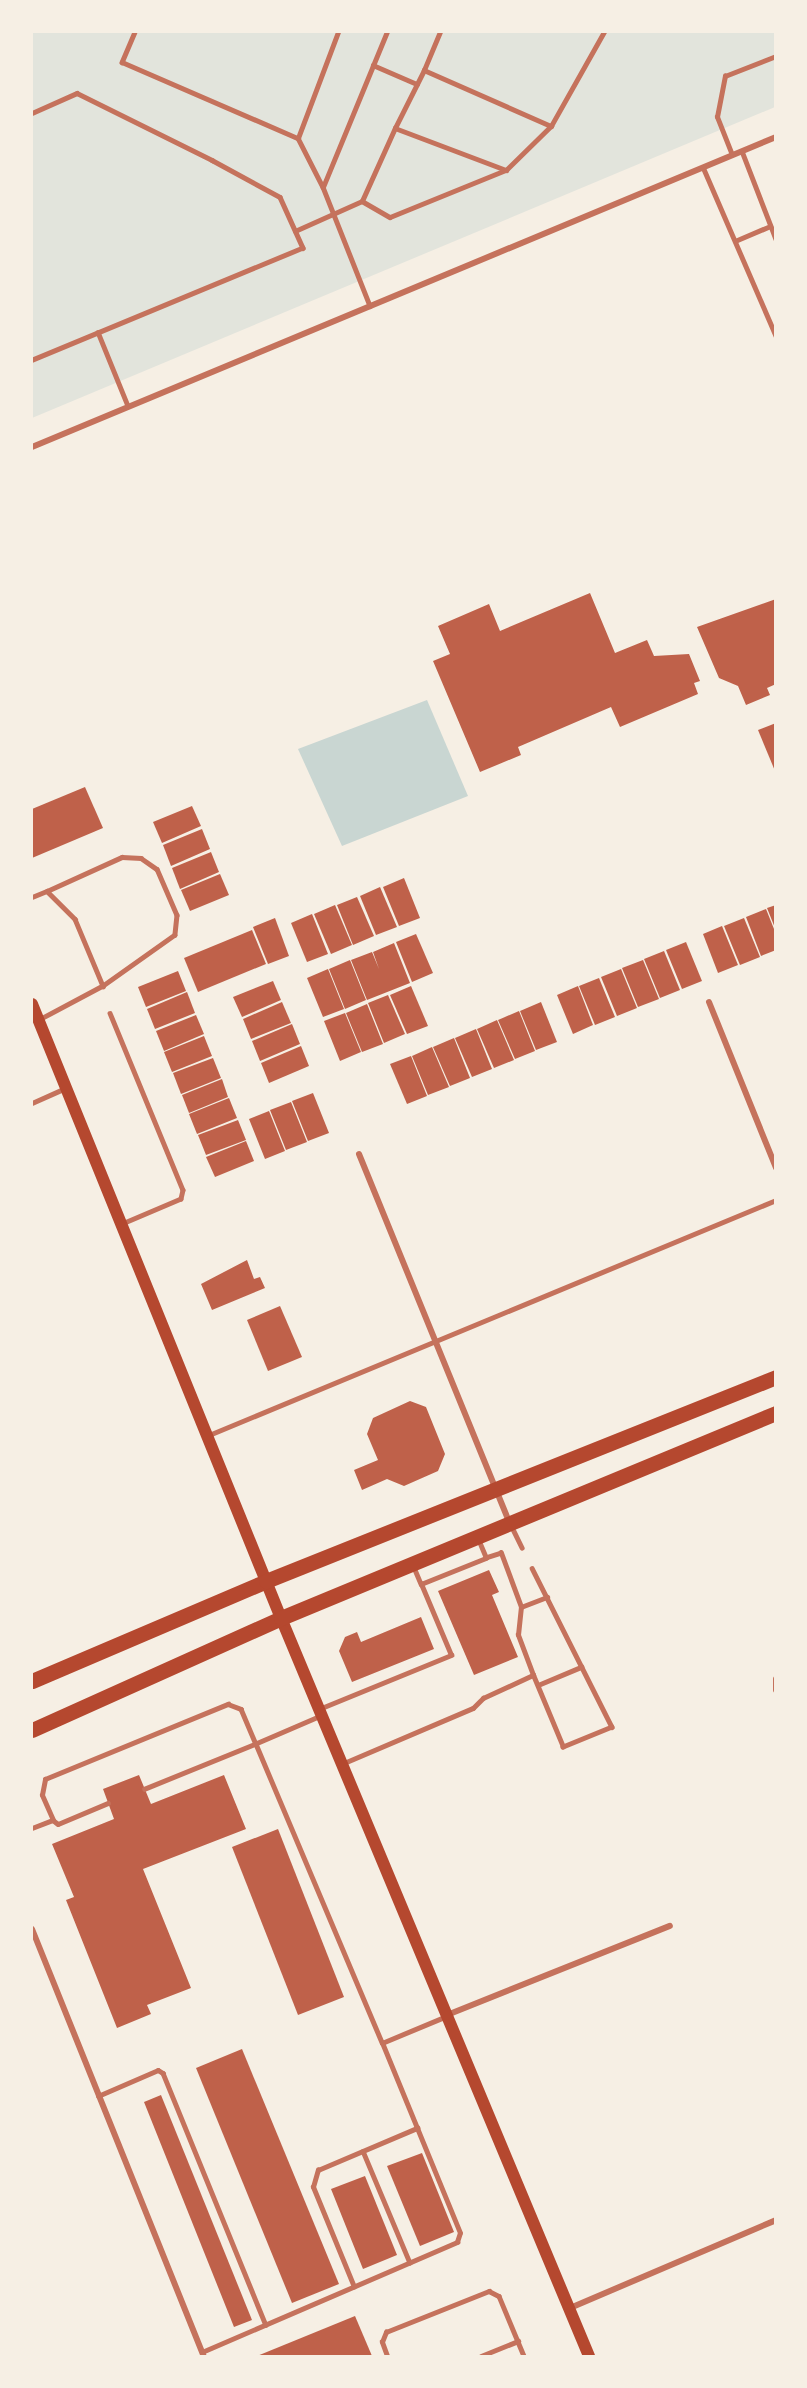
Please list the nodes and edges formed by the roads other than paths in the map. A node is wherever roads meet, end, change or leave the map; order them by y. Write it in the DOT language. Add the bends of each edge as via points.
graph roads {
  1 [pos="135,32"];
  2 [pos="338,32"];
  3 [pos="387,32"];
  4 [pos="440,32"];
  5 [pos="604,32"];
  6 [pos="776,56"];
  7 [pos="373,65"];
  8 [pos="424,70"];
  9 [pos="417,84"];
  10 [pos="32,113"];
  11 [pos="551,126"];
  12 [pos="395,128"];
  13 [pos="776,137"];
  14 [pos="298,138"];
  15 [pos="742,151"];
  16 [pos="732,155"];
  17 [pos="703,167"];
  18 [pos="506,170"];
  19 [pos="323,187"];
  20 [pos="362,201"];
  21 [pos="332,215"];
  22 [pos="770,226"];
  23 [pos="295,231"];
  24 [pos="776,239"];
  25 [pos="735,241"];
  26 [pos="370,306"];
  27 [pos="98,332"];
  28 [pos="776,336"];
  29 [pos="32,360"];
  30 [pos="128,406"];
  31 [pos="32,447"];
  32 [pos="47,891"];
  33 [pos="32,897"];
  34 [pos="103,986"];
  35 [pos="709,1002"];
  36 [pos="32,1004"];
  37 [pos="110,1013"];
  38 [pos="38,1020"];
  39 [pos="66,1088"];
  40 [pos="32,1103"];
  41 [pos="359,1154"];
  42 [pos="776,1168"];
  43 [pos="776,1200"];
  44 [pos="122,1224"];
  45 [pos="436,1340"];
  46 [pos="776,1377"];
  47 [pos="776,1413"];
  48 [pos="207,1436"];
  49 [pos="496,1490"];
  50 [pos="509,1522"];
  51 [pos="477,1536"];
  52 [pos="522,1548"];
  53 [pos="486,1558"];
  54 [pos="411,1563"];
  55 [pos="532,1568"];
  56 [pos="266,1581"];
  57 [pos="421,1584"];
  58 [pos="546,1597"];
  59 [pos="521,1607"];
  60 [pos="281,1618"];
  61 [pos="581,1667"];
  62 [pos="533,1675"];
  63 [pos="776,1679"];
  64 [pos="32,1681"];
  65 [pos="537,1684"];
  66 [pos="776,1690"];
  67 [pos="320,1713"];
  68 [pos="32,1730"];
  69 [pos="256,1744"];
  70 [pos="342,1764"];
  71 [pos="145,1788"];
  72 [pos="108,1803"];
  73 [pos="53,1820"];
  74 [pos="32,1828"];
  75 [pos="670,1926"];
  76 [pos="32,1929"];
  77 [pos="447,2016"];
  78 [pos="382,2043"];
  79 [pos="98,2096"];
  80 [pos="417,2128"];
  81 [pos="363,2151"];
  82 [pos="776,2220"];
  83 [pos="410,2263"];
  84 [pos="354,2287"];
  85 [pos="570,2308"];
  86 [pos="266,2325"];
  87 [pos="518,2341"];
  88 [pos="203,2354"];
  89 [pos="387,2356"];
  90 [pos="481,2356"];
  91 [pos="524,2356"];
  92 [pos="590,2356"];
  1 -- 14 [label="lane" via="122,62"];
  2 -- 14 [label="lane"];
  3 -- 7 [label="lane"];
  4 -- 8 [label="lane"];
  5 -- 11 [label="lane"];
  6 -- 16 [label="lane" via="724,76 717,117"];
  7 -- 9 [label="lane"];
  7 -- 19 [label="lane"];
  8 -- 9 [label="lane"];
  8 -- 11 [label="lane"];
  9 -- 12 [label="lane"];
  10 -- 23 [label="lane" via="77,93 280,197"];
  11 -- 18 [label="lane"];
  12 -- 18 [label="lane"];
  12 -- 20 [label="lane"];
  13 -- 15 [label="street"];
  14 -- 19 [label="lane"];
  15 -- 16 [label="street"];
  15 -- 22 [label="lane"];
  16 -- 17 [label="street"];
  17 -- 25 [label="lane"];
  17 -- 26 [label="street"];
  18 -- 20 [label="lane" via="390,217"];
  19 -- 21 [label="lane"];
  20 -- 21 [label="lane"];
  21 -- 23 [label="lane"];
  21 -- 26 [label="lane"];
  22 -- 24 [label="lane"];
  22 -- 25 [label="lane"];
  23 -- 27 [label="lane" via="303,248"];
  25 -- 28 [label="lane"];
  26 -- 30 [label="street"];
  27 -- 29 [label="lane"];
  27 -- 30 [label="lane"];
  30 -- 31 [label="street"];
  32 -- 33 [label="lane"];
  32 -- 34 [label="lane" via="75,919"];
  32 -- 34 [label="lane" via="122,857 141,858 157,869 177,915 175,935"];
  34 -- 38 [label="lane"];
  35 -- 42 [label="street"];
  36 -- 38 [label="main road"];
  37 -- 44 [label="lane" via="183,1190 181,1199"];
  38 -- 39 [label="main road"];
  39 -- 40 [label="lane"];
  39 -- 44 [label="main road"];
  41 -- 45 [label="street"];
  43 -- 45 [label="lane"];
  44 -- 48 [label="main road"];
  45 -- 48 [label="lane"];
  45 -- 49 [label="street"];
  46 -- 49 [label="main road"];
  47 -- 50 [label="main road"];
  48 -- 56 [label="main road"];
  49 -- 50 [label="street"];
  49 -- 56 [label="main road"];
  50 -- 51 [label="main road"];
  50 -- 52 [label="lane"];
  51 -- 53 [label="lane"];
  51 -- 54 [label="main road"];
  53 -- 57 [label="lane"];
  53 -- 59 [label="lane" via="501,1552"];
  54 -- 57 [label="lane"];
  54 -- 60 [label="main road"];
  55 -- 58 [label="lane"];
  56 -- 60 [label="main road"];
  56 -- 64 [label="main road"];
  57 -- 67 [label="lane" via="451,1655"];
  58 -- 59 [label="lane"];
  58 -- 61 [label="lane"];
  59 -- 62 [label="lane" via="518,1635"];
  60 -- 67 [label="main road"];
  60 -- 68 [label="main road"];
  61 -- 65 [label="lane"];
  61 -- 65 [label="lane" via="612,1727 563,1747"];
  62 -- 65 [label="lane"];
  62 -- 70 [label="lane" via="483,1698 473,1708"];
  63 -- 66 [label="street"];
  67 -- 69 [label="lane"];
  67 -- 70 [label="main road"];
  69 -- 71 [label="lane"];
  69 -- 73 [label="lane" via="241,1708 228,1704 45,1779 42,1795"];
  69 -- 78 [label="lane"];
  70 -- 77 [label="main road"];
  72 -- 73 [label="lane" via="58,1824"];
  73 -- 74 [label="lane"];
  75 -- 77 [label="street"];
  76 -- 79 [label="street"];
  77 -- 78 [label="lane"];
  77 -- 85 [label="main road"];
  78 -- 80 [label="lane"];
  79 -- 86 [label="lane" via="158,2070 163,2073"];
  79 -- 88 [label="street"];
  80 -- 81 [label="lane"];
  80 -- 83 [label="lane" via="460,2233 457,2242"];
  81 -- 83 [label="lane"];
  81 -- 84 [label="lane" via="318,2170 313,2187"];
  82 -- 85 [label="street"];
  83 -- 84 [label="lane"];
  84 -- 86 [label="lane"];
  85 -- 92 [label="main road"];
  86 -- 88 [label="lane"];
  87 -- 89 [label="lane" via="500,2296 489,2291 386,2332 382,2342"];
  87 -- 90 [label="lane"];
  87 -- 91 [label="lane"];
}
